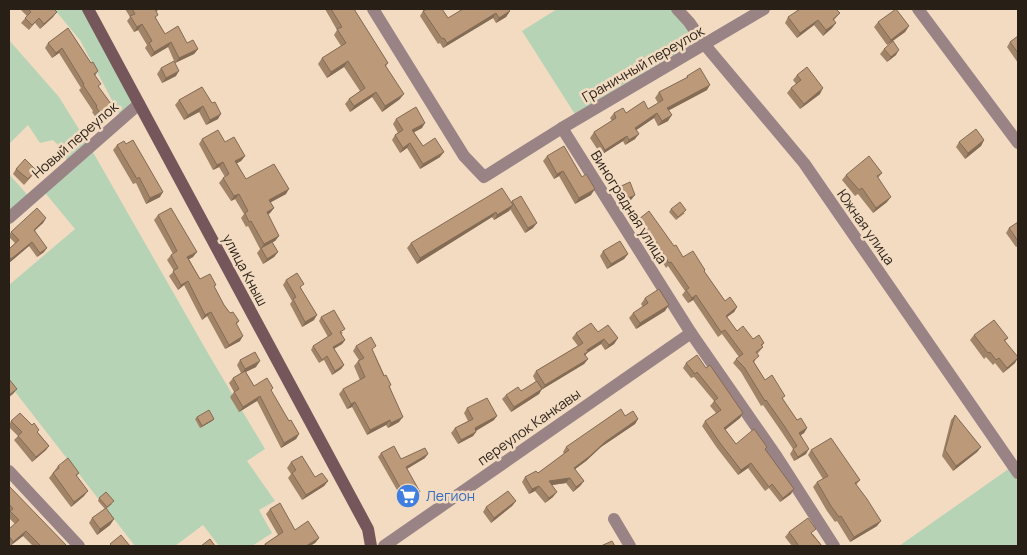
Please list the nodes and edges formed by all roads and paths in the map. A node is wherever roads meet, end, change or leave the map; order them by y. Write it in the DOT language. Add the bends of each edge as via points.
graph roads {
  1 [pos="88,9"];
  2 [pos="373,9"];
  3 [pos="677,9"];
  4 [pos="764,9"];
  5 [pos="918,9"];
  6 [pos="705,45"];
  7 [pos="139,104"];
  8 [pos="562,128"];
  9 [pos="1018,143"];
  10 [pos="9,218"];
  11 [pos="691,333"];
  12 [pos="9,471"];
  13 [pos="1018,473"];
  14 [pos="614,520"];
  15 [pos="79,546"];
  16 [pos="371,546"];
  17 [pos="384,546"];
  18 [pos="630,546"];
  19 [pos="834,546"];
  1 -- 7 [label="street, улица Кныш"];
  2 -- 8 [label="street" via="464,156 484,177"];
  3 -- 6 [label="street, Южная улица"];
  4 -- 6 [label="street, Граничный переулок"];
  5 -- 9 [label="street"];
  6 -- 8 [label="street, Граничный переулок"];
  6 -- 13 [label="street, Южная улица" via="804,163"];
  7 -- 10 [label="street, Новый переулок"];
  7 -- 16 [label="street, улица Кныш" via="368,530"];
  8 -- 11 [label="street, Виноградная улица"];
  11 -- 17 [label="street, переулок Канкавы"];
  11 -- 19 [label="street, Виноградная улица"];
  12 -- 15 [label="street"];
  14 -- 18 [label="street"];
}
